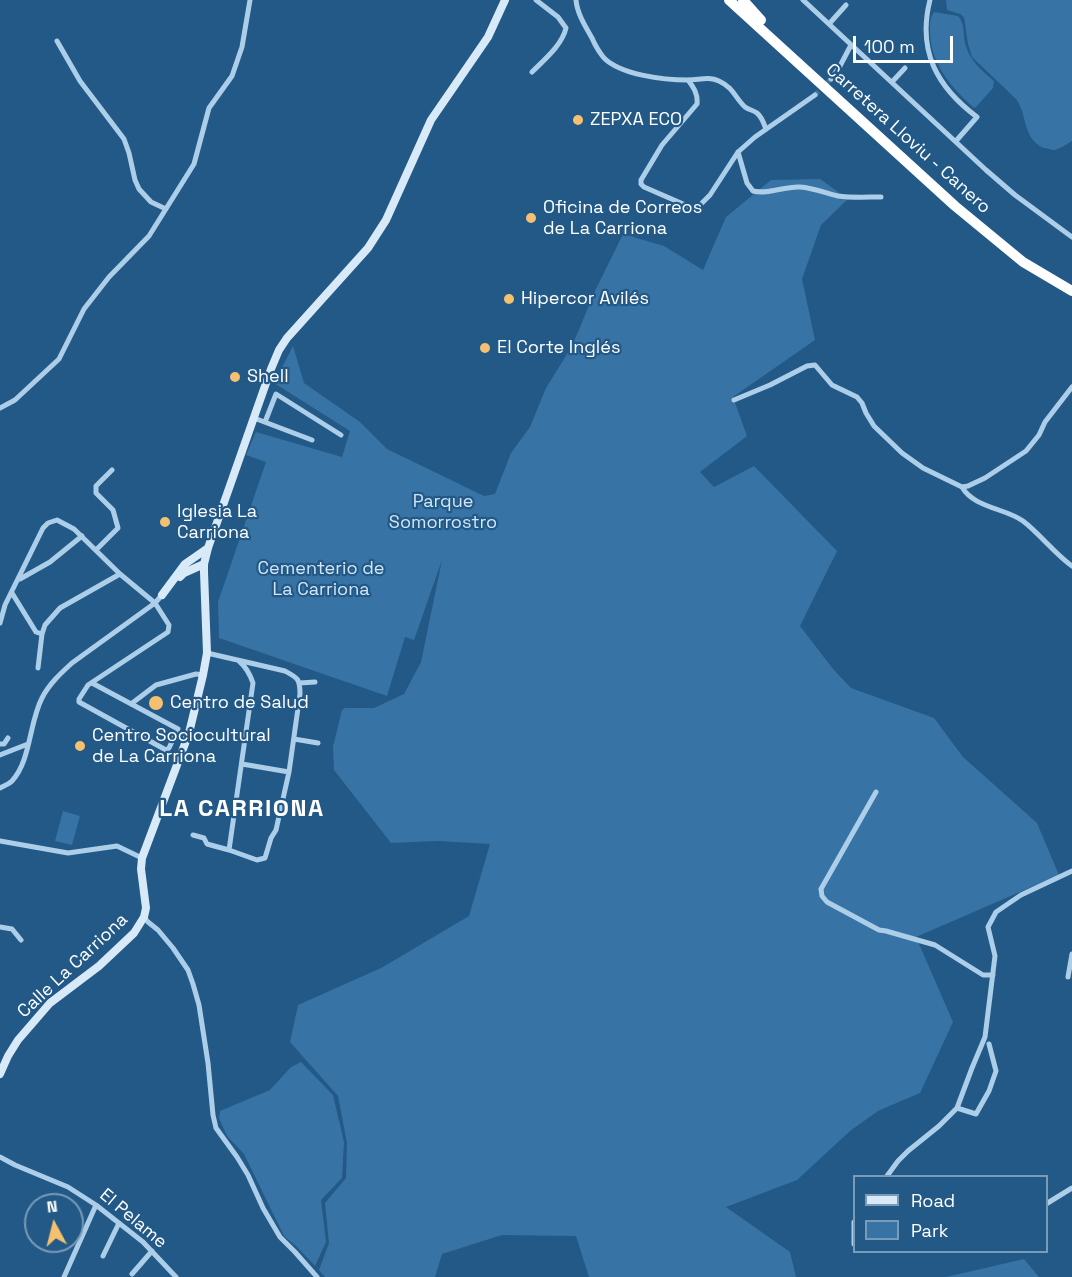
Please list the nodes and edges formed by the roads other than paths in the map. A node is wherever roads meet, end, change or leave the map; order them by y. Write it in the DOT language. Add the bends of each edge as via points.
graph roads {
  1 [pos="250,0"];
  2 [pos="498,0"];
  3 [pos="505,0"];
  4 [pos="536,0"];
  5 [pos="576,0"];
  6 [pos="729,0"];
  7 [pos="743,0"];
  8 [pos="803,0"];
  9 [pos="930,0"];
  10 [pos="846,5"];
  11 [pos="497,20"];
  12 [pos="829,24"];
  13 [pos="57,40"];
  14 [pos="851,45"];
  15 [pos="905,68"];
  16 [pos="806,69"];
  17 [pos="532,72"];
  18 [pos="831,79"];
  19 [pos="688,80"];
  20 [pos="892,82"];
  21 [pos="815,95"];
  22 [pos="766,129"];
  23 [pos="956,141"];
  24 [pos="738,152"];
  25 [pos="881,197"];
  26 [pos="166,209"];
  27 [pos="1072,237"];
  28 [pos="1072,291"];
  29 [pos="1072,387"];
  30 [pos="734,400"];
  31 [pos="0,408"];
  32 [pos="254,418"];
  33 [pos="265,422"];
  34 [pos="341,435"];
  35 [pos="312,440"];
  36 [pos="112,470"];
  37 [pos="962,487"];
  38 [pos="82,536"];
  39 [pos="208,548"];
  40 [pos="96,550"];
  41 [pos="204,564"];
  42 [pos="1072,566"];
  43 [pos="120,574"];
  44 [pos="18,579"];
  45 [pos="12,593"];
  46 [pos="162,595"];
  47 [pos="155,603"];
  48 [pos="0,623"];
  49 [pos="42,634"];
  50 [pos="207,653"];
  51 [pos="237,660"];
  52 [pos="38,668"];
  53 [pos="203,675"];
  54 [pos="92,682"];
  55 [pos="315,682"];
  56 [pos="300,683"];
  57 [pos="131,704"];
  58 [pos="178,729"];
  59 [pos="189,733"];
  60 [pos="8,738"];
  61 [pos="294,739"];
  62 [pos="318,743"];
  63 [pos="0,744"];
  64 [pos="28,744"];
  65 [pos="0,755"];
  66 [pos="242,764"];
  67 [pos="289,772"];
  68 [pos="0,788"];
  69 [pos="876,792"];
  70 [pos="193,835"];
  71 [pos="0,841"];
  72 [pos="229,850"];
  73 [pos="142,858"];
  74 [pos="1072,871"];
  75 [pos="144,917"];
  76 [pos="0,927"];
  77 [pos="21,940"];
  78 [pos="1072,954"];
  79 [pos="993,975"];
  80 [pos="1068,977"];
  81 [pos="989,1044"];
  82 [pos="0,1051"];
  83 [pos="8,1056"];
  84 [pos="0,1074"];
  85 [pos="957,1108"];
  86 [pos="0,1156"];
  87 [pos="888,1175"];
  88 [pos="1072,1188"];
  89 [pos="1048,1203"];
  90 [pos="96,1205"];
  91 [pos="119,1223"];
  92 [pos="152,1251"];
  93 [pos="103,1256"];
  94 [pos="132,1274"];
  95 [pos="64,1277"];
  96 [pos="176,1277"];
  97 [pos="317,1277"];
  1 -- 26 [label="street" via="242,47 232,76 208,108 194,164"];
  2 -- 11 [label="main road"];
  3 -- 11 [label="main road, Calle La Carriona"];
  4 -- 17 [label="street" via="566,28 559,43"];
  5 -- 19 [label="street" via="591,37 613,64 632,74"];
  6 -- 16 [label="highway, Carretera Lloviu - Canero"];
  7 -- 16 [label="highway"];
  8 -- 12 [label="street"];
  9 -- 23 [label="street" via="926,31 934,66 951,94 977,117"];
  10 -- 12 [label="street"];
  11 -- 32 [label="main road, Calle La Carriona" via="431,120 386,220 368,248 279,350"];
  12 -- 14 [label="street"];
  13 -- 26 [label="street" via="80,81 124,139 139,189"];
  14 -- 18 [label="street"];
  14 -- 20 [label="street"];
  15 -- 20 [label="street"];
  16 -- 28 [label="highway, Carretera Lloviu - Canero" via="955,206 1023,262"];
  19 -- 22 [label="street" via="718,80 731,88 743,105 758,113"];
  19 -- 24 [label="street" via="697,104 662,145 641,180 644,187 690,207 699,206"];
  20 -- 23 [label="street"];
  21 -- 22 [label="street"];
  22 -- 24 [label="street"];
  23 -- 27 [label="street" via="1008,189"];
  24 -- 25 [label="street" via="753,191 803,187 839,196"];
  26 -- 31 [label="street" via="149,236 84,309 59,359 15,400"];
  29 -- 37 [label="street" via="1026,451 985,478"];
  30 -- 37 [label="street" via="815,365 832,385 857,397 874,426 902,453"];
  32 -- 33 [label="street"];
  32 -- 39 [label="main road, Calle La Carriona"];
  33 -- 34 [label="street" via="276,394"];
  33 -- 35 [label="street"];
  36 -- 40 [label="street" via="96,486 96,493 113,510 118,528"];
  37 -- 42 [label="street" via="985,505 1022,520"];
  38 -- 40 [label="street"];
  38 -- 44 [label="street" via="50,562"];
  38 -- 44 [label="street" via="57,520 48,523"];
  39 -- 41 [label="main road, Calle La Carriona"];
  39 -- 46 [label="main road" via="185,564"];
  40 -- 43 [label="street"];
  41 -- 46 [label="main road" via="184,573"];
  41 -- 50 [label="main road, Calle La Carriona"];
  43 -- 47 [label="street"];
  43 -- 49 [label="street" via="60,608"];
  44 -- 45 [label="street"];
  45 -- 48 [label="street"];
  45 -- 49 [label="street" via="36,632"];
  46 -- 47 [label="street"];
  47 -- 54 [label="street" via="169,625 168,632"];
  47 -- 64 [label="street" via="61,673 42,697"];
  49 -- 52 [label="street"];
  50 -- 51 [label="street"];
  50 -- 53 [label="main road, Calle La Carriona"];
  51 -- 56 [label="street" via="285,670"];
  51 -- 66 [label="street" via="245,666 253,683"];
  53 -- 57 [label="street" via="156,685"];
  53 -- 59 [label="main road, Calle La Carriona"];
  54 -- 57 [label="street"];
  54 -- 58 [label="street" via="79,702 166,750"];
  55 -- 56 [label="street"];
  56 -- 61 [label="street"];
  57 -- 58 [label="street"];
  58 -- 59 [label="street"];
  59 -- 73 [label="main road, Calle La Carriona"];
  60 -- 63 [label="street"];
  61 -- 62 [label="street"];
  61 -- 67 [label="street"];
  64 -- 65 [label="street"];
  64 -- 68 [label="street" via="11,783"];
  66 -- 67 [label="street"];
  66 -- 72 [label="street"];
  67 -- 72 [label="street" via="276,830 265,858 257,860"];
  69 -- 79 [label="street" via="821,889 822,896 879,930 935,945 983,975"];
  70 -- 72 [label="street"];
  71 -- 73 [label="street" via="68,853 117,846"];
  73 -- 75 [label="main road, Calle La Carriona"];
  74 -- 79 [label="street" via="1021,895 996,912 988,927 995,956"];
  75 -- 83 [label="main road, Calle La Carriona" via="134,933 99,966 50,1003"];
  75 -- 97 [label="street" via="182,960 193,984 216,1128 248,1175 280,1237"];
  76 -- 77 [label="street" via="12,929"];
  78 -- 80 [label="street"];
  79 -- 85 [label="street" via="985,1037"];
  81 -- 85 [label="street" via="996,1071 989,1091 975,1114"];
  82 -- 83 [label="street"];
  83 -- 84 [label="main road, Calle La Carriona"];
  85 -- 87 [label="street" via="908,1151"];
  86 -- 90 [label="street, El Pelame" via="68,1187"];
  88 -- 89 [label="street"];
  90 -- 91 [label="street, El Pelame"];
  90 -- 95 [label="street"];
  91 -- 92 [label="street, El Pelame"];
  91 -- 93 [label="street"];
  92 -- 94 [label="street"];
  92 -- 96 [label="street, El Pelame"];
}
